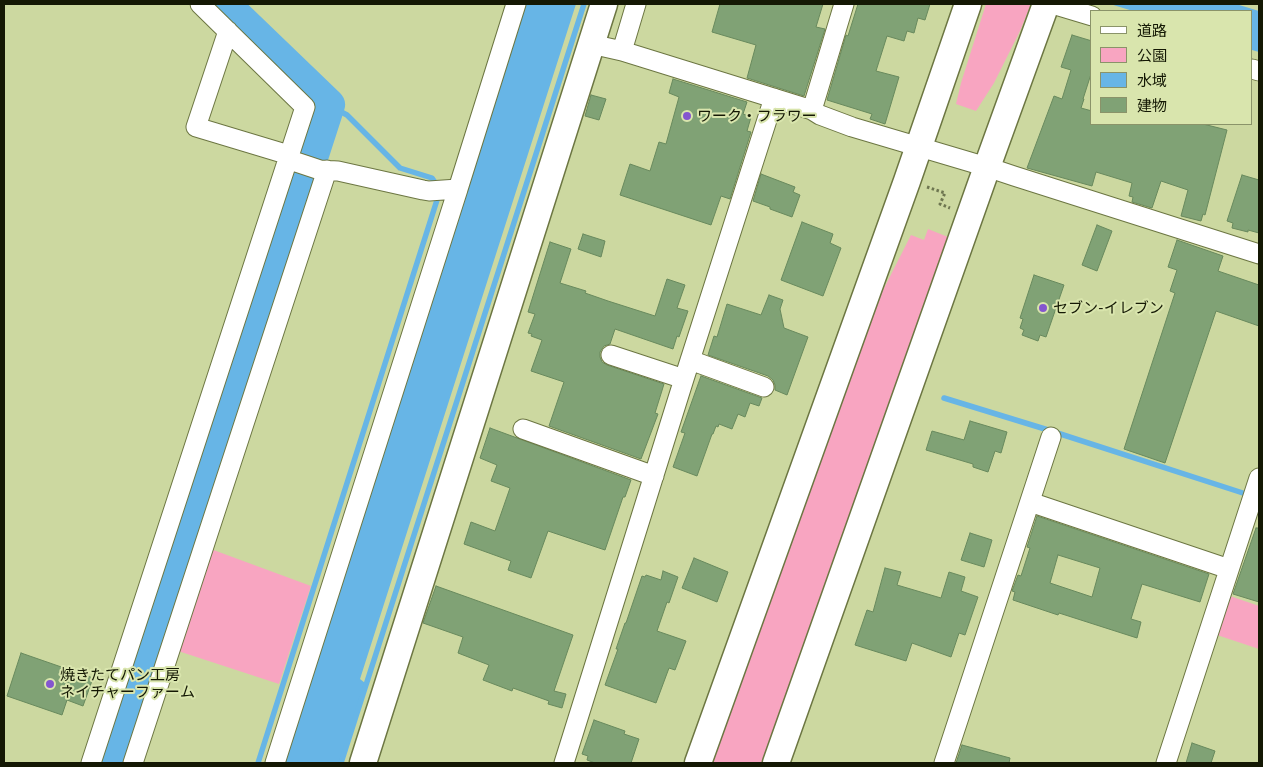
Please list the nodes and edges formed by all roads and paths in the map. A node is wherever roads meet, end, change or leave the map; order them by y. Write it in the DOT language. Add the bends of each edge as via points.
graph roads {
  1 [pos="200,4"];
  2 [pos="516,4"];
  3 [pos="604,4"];
  4 [pos="636,4"];
  5 [pos="844,4"];
  6 [pos="968,4"];
  7 [pos="1046,4"];
  8 [pos="1052,4"];
  9 [pos="1090,15"];
  10 [pos="228,31"];
  11 [pos="591,44"];
  12 [pos="622,51"];
  13 [pos="774,98"];
  14 [pos="812,110"];
  15 [pos="919,147"];
  16 [pos="291,159"];
  17 [pos="987,167"];
  18 [pos="323,170"];
  19 [pos="927,187"];
  20 [pos="443,190"];
  21 [pos="954,209"];
  22 [pos="1259,254"];
  23 [pos="611,355"];
  24 [pos="690,360"];
  25 [pos="684,379"];
  26 [pos="764,387"];
  27 [pos="523,429"];
  28 [pos="1051,437"];
  29 [pos="654,476"];
  30 [pos="1259,478"];
  31 [pos="1030,502"];
  32 [pos="1229,569"];
  33 [pos="367,762"];
  34 [pos="90,763"];
  35 [pos="133,763"];
  36 [pos="275,763"];
  37 [pos="564,763"];
  38 [pos="698,763"];
  39 [pos="776,763"];
  40 [pos="944,763"];
  41 [pos="1166,763"];
  1 -- 10 [label="street"];
  2 -- 20 [label="street"];
  3 -- 11 [label="street"];
  4 -- 12 [label="street"];
  5 -- 14 [label="street"];
  6 -- 15 [label="street"];
  7 -- 17 [label="street"];
  8 -- 9 [label="street"];
  10 -- 16 [label="street" via="305,107"];
  10 -- 16 [label="street" via="196,127"];
  11 -- 12 [label="street"];
  11 -- 33 [label="street"];
  12 -- 13 [label="street"];
  13 -- 14 [label="street"];
  13 -- 24 [label="street"];
  14 -- 15 [label="street" via="852,127"];
  15 -- 17 [label="street"];
  15 -- 38 [label="street"];
  16 -- 18 [label="street"];
  16 -- 34 [label="street"];
  17 -- 22 [label="street"];
  17 -- 39 [label="street"];
  18 -- 20 [label="street"];
  18 -- 35 [label="street"];
  19 -- 21 [label="path" via="945,193 940,204"];
  20 -- 36 [label="street"];
  23 -- 25 [label="street"];
  24 -- 25 [label="street"];
  24 -- 26 [label="street"];
  25 -- 29 [label="street"];
  27 -- 29 [label="street"];
  28 -- 31 [label="street"];
  29 -- 37 [label="street"];
  30 -- 32 [label="street"];
  31 -- 32 [label="street"];
  31 -- 40 [label="street"];
  32 -- 41 [label="street"];
}
